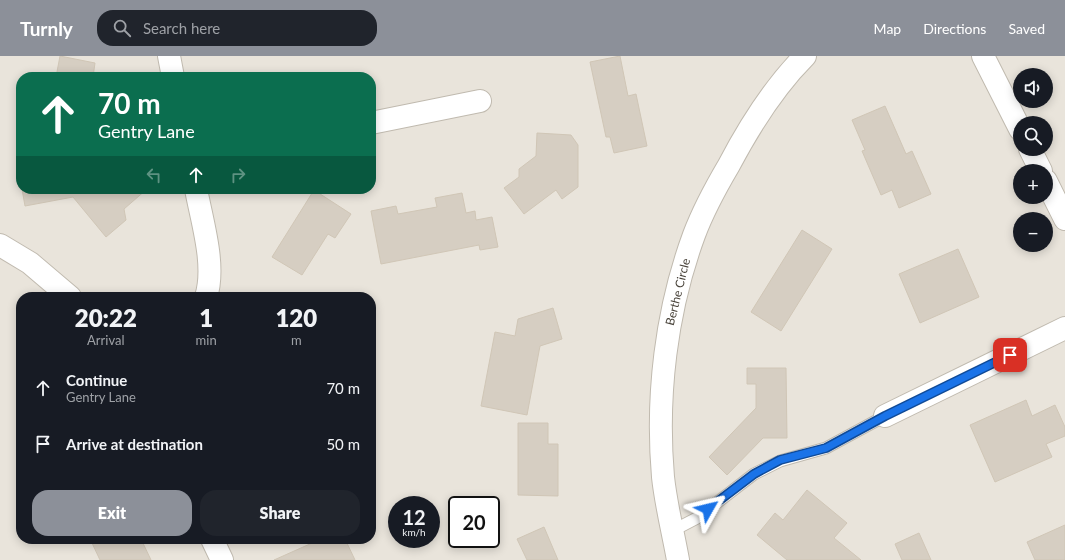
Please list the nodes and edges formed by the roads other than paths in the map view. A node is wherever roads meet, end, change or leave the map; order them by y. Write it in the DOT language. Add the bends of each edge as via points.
graph roads {
  1 [pos="169,56"];
  2 [pos="805,56"];
  3 [pos="983,56"];
  4 [pos="173,72"];
  5 [pos="480,101"];
  6 [pos="1013,116"];
  7 [pos="376,122"];
  8 [pos="197,194"];
  9 [pos="1053,195"];
  10 [pos="1065,219"];
  11 [pos="0,245"];
  12 [pos="64,292"];
  13 [pos="208,292"];
  14 [pos="1065,328"];
  15 [pos="885,416"];
  16 [pos="672,530"];
  17 [pos="214,544"];
  18 [pos="222,560"];
  19 [pos="678,560"];
  1 -- 4 [label="street"];
  2 -- 16 [label="street, Berthe Circle" via="772,96 740,144 694,234 679,281 668,334 662,385 663,477"];
  3 -- 6 [label="street"];
  5 -- 7 [label="street"];
  8 -- 13 [label="street" via="209,262 210,285"];
  9 -- 10 [label="street"];
  11 -- 12 [label="street" via="30,263"];
  14 -- 15 [label="street"];
  15 -- 16 [label="lane" via="826,448 780,460 754,474 697,518"];
  16 -- 19 [label="street, Berthe Circle"];
  17 -- 18 [label="street"];
}
